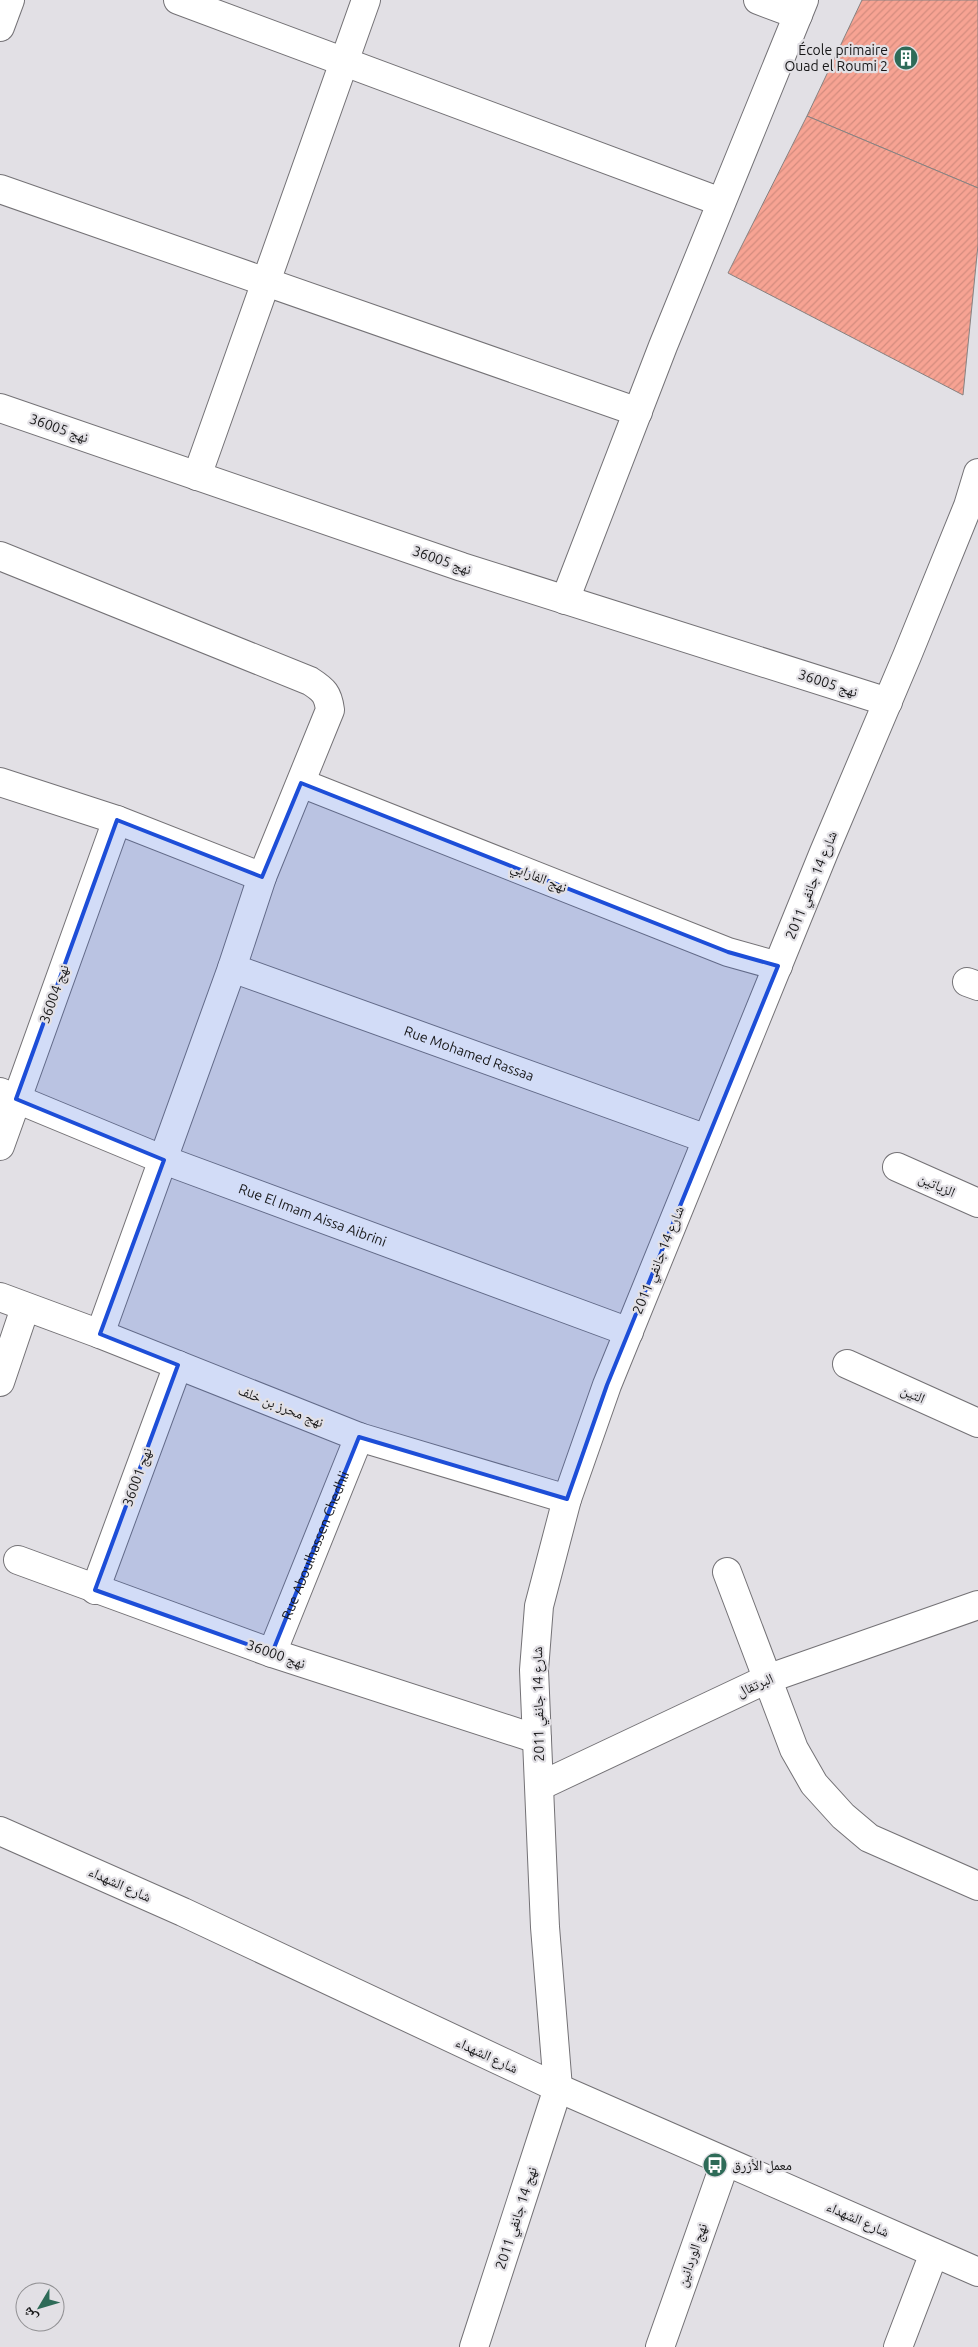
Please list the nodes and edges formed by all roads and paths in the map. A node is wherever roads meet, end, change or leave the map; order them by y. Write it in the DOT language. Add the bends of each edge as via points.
graph roads {
  1 [pos="10,0"];
  2 [pos="178,0"];
  3 [pos="366,0"];
  4 [pos="758,0"];
  5 [pos="801,7"];
  6 [pos="0,27"];
  7 [pos="343,61"];
  8 [pos="0,189"];
  9 [pos="721,202"];
  10 [pos="265,282"];
  11 [pos="0,408"];
  12 [pos="638,412"];
  13 [pos="978,473"];
  14 [pos="197,476"];
  15 [pos="0,556"];
  16 [pos="565,600"];
  17 [pos="888,702"];
  18 [pos="0,782"];
  19 [pos="301,783"];
  20 [pos="113,831"];
  21 [pos="262,878"];
  22 [pos="778,966"];
  23 [pos="232,968"];
  24 [pos="8,1096"];
  25 [pos="706,1139"];
  26 [pos="0,1146"];
  27 [pos="164,1160"];
  28 [pos="897,1167"];
  29 [pos="978,1203"];
  30 [pos="0,1298"];
  31 [pos="25,1308"];
  32 [pos="629,1332"];
  33 [pos="100,1334"];
  34 [pos="847,1364"];
  35 [pos="178,1365"];
  36 [pos="0,1382"];
  37 [pos="978,1423"];
  38 [pos="359,1437"];
  39 [pos="567,1499"];
  40 [pos="18,1560"];
  41 [pos="727,1572"];
  42 [pos="95,1590"];
  43 [pos="978,1604"];
  44 [pos="272,1653"];
  45 [pos="767,1679"];
  46 [pos="537,1739"];
  47 [pos="540,1786"];
  48 [pos="0,1831"];
  49 [pos="978,1886"];
  50 [pos="558,2088"];
  51 [pos="725,2162"];
  52 [pos="934,2253"];
  53 [pos="978,2272"];
  54 [pos="474,2347"];
  55 [pos="660,2347"];
  56 [pos="898,2347"];
  1 -- 6 [label="street"];
  2 -- 7 [label="street"];
  3 -- 7 [label="street"];
  4 -- 5 [label="street"];
  5 -- 9 [label="street"];
  7 -- 9 [label="street"];
  7 -- 10 [label="street"];
  8 -- 10 [label="street"];
  9 -- 12 [label="street"];
  10 -- 12 [label="street"];
  10 -- 14 [label="street"];
  11 -- 14 [label="street, نهج 36005"];
  12 -- 16 [label="street"];
  13 -- 17 [label="street, شارع 14 جانفي 2011" via="965,515"];
  14 -- 16 [label="street, نهج 36005"];
  15 -- 19 [label="street" via="310,681 320,688 329,698 330,710"];
  16 -- 17 [label="street, نهج 36005"];
  17 -- 22 [label="street, شارع 14 جانفي 2011"];
  18 -- 20 [label="street"];
  19 -- 21 [label="street"];
  19 -- 22 [label="street, نهج الفارابي" via="728,952"];
  20 -- 21 [label="street"];
  20 -- 24 [label="street, نهج 36004"];
  21 -- 23 [label="street"];
  22 -- 25 [label="street, شارع 14 جانفي 2011"];
  23 -- 25 [label="street, Rue Mohamed Rassaa"];
  23 -- 27 [label="street"];
  24 -- 26 [label="street, نهج 36004"];
  24 -- 27 [label="street, Rue El Imam Aissa Aibrini"];
  25 -- 32 [label="street, شارع 14 جانفي 2011"];
  27 -- 32 [label="street, Rue El Imam Aissa Aibrini"];
  27 -- 33 [label="street"];
  28 -- 29 [label="street, الزياتين"];
  30 -- 31 [label="street, نهج محرز بن خلف"];
  31 -- 33 [label="street, نهج محرز بن خلف"];
  31 -- 36 [label="street"];
  32 -- 39 [label="street, شارع 14 جانفي 2011"];
  33 -- 35 [label="street, نهج محرز بن خلف"];
  34 -- 37 [label="street, التين"];
  35 -- 38 [label="street, نهج محرز بن خلف"];
  35 -- 42 [label="street, نهج 36001"];
  38 -- 39 [label="street, نهج محرز بن خلف"];
  38 -- 44 [label="street, Rue Aboulhassen Chedhli"];
  39 -- 46 [label="street, شارع 14 جانفي 2011" via="540,1606 534,1670"];
  40 -- 42 [label="street, نهج 36000"];
  41 -- 45 [label="street"];
  42 -- 44 [label="street, نهج 36000"];
  43 -- 45 [label="street, البرتقال"];
  44 -- 46 [label="street, نهج 36000"];
  45 -- 47 [label="street, البرتقال"];
  45 -- 49 [label="street" via="794,1749 814,1784 843,1816 869,1838"];
  46 -- 47 [label="street, شارع 14 جانفي 2011"];
  47 -- 50 [label="street, شارع 14 جانفي 2011" via="545,1927"];
  48 -- 50 [label="street, شارع الشهداء" via="183,1912"];
  50 -- 51 [label="street, شارع الشهداء"];
  50 -- 54 [label="street, نهج 14 جانفي 2011"];
  51 -- 52 [label="street, شارع الشهداء"];
  51 -- 55 [label="street, نهج الوردانين"];
  52 -- 53 [label="street, شارع الشهداء"];
  52 -- 56 [label="street"];
}
